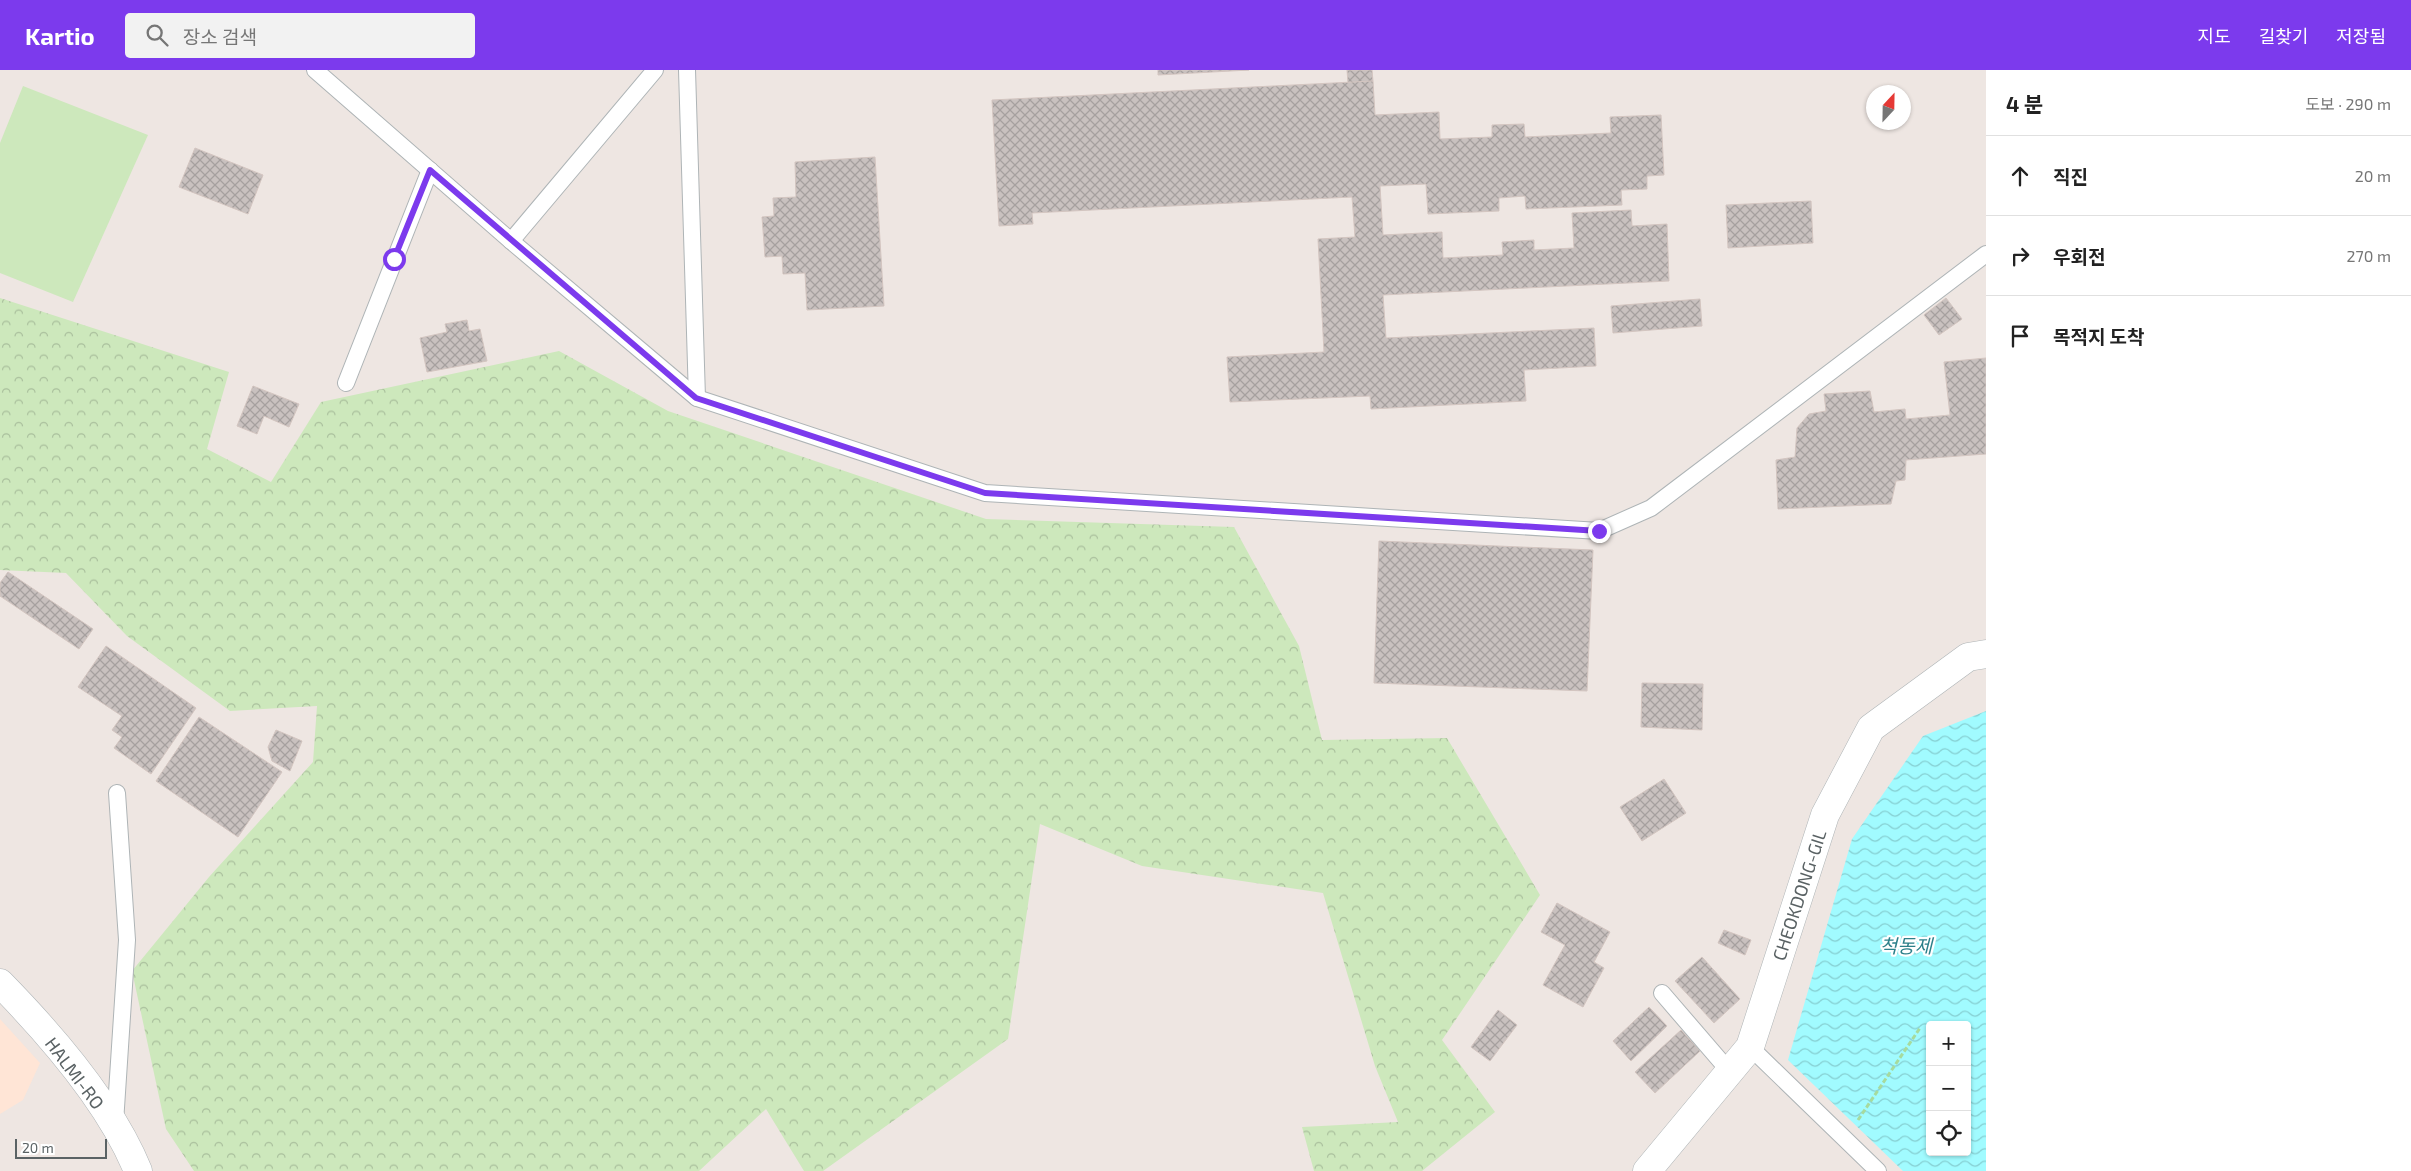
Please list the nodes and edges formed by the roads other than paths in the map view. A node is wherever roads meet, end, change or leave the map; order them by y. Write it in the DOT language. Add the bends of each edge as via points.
graph roads {
  1 [pos="315,70"];
  2 [pos="656,70"];
  3 [pos="688,70"];
  4 [pos="430,170"];
  5 [pos="511,241"];
  6 [pos="1986,254"];
  7 [pos="346,383"];
  8 [pos="696,398"];
  9 [pos="1986,654"];
  10 [pos="117,793"];
  11 [pos="0,983"];
  12 [pos="1662,993"];
  13 [pos="1750,1047"];
  14 [pos="1730,1072"];
  15 [pos="114,1126"];
  16 [pos="138,1171"];
  17 [pos="1647,1171"];
  18 [pos="1878,1171"];
  1 -- 4 [label="lane"];
  2 -- 5 [label="lane"];
  3 -- 8 [label="lane"];
  4 -- 5 [label="lane"];
  4 -- 7 [label="lane"];
  5 -- 8 [label="lane"];
  6 -- 8 [label="lane" via="1652,508 1599,531 985,493"];
  9 -- 13 [label="street, CHEOKDONG-GIL" via="1968,657 1871,728 1825,815"];
  10 -- 15 [label="lane" via="127,940"];
  11 -- 15 [label="street, HALMI-RO" via="71,1062"];
  12 -- 14 [label="lane"];
  13 -- 14 [label="street, CHEOKDONG-GIL"];
  13 -- 18 [label="lane"];
  14 -- 17 [label="street, CHEOKDONG-GIL"];
  15 -- 16 [label="street, HALMI-RO" via="128,1146"];
}
